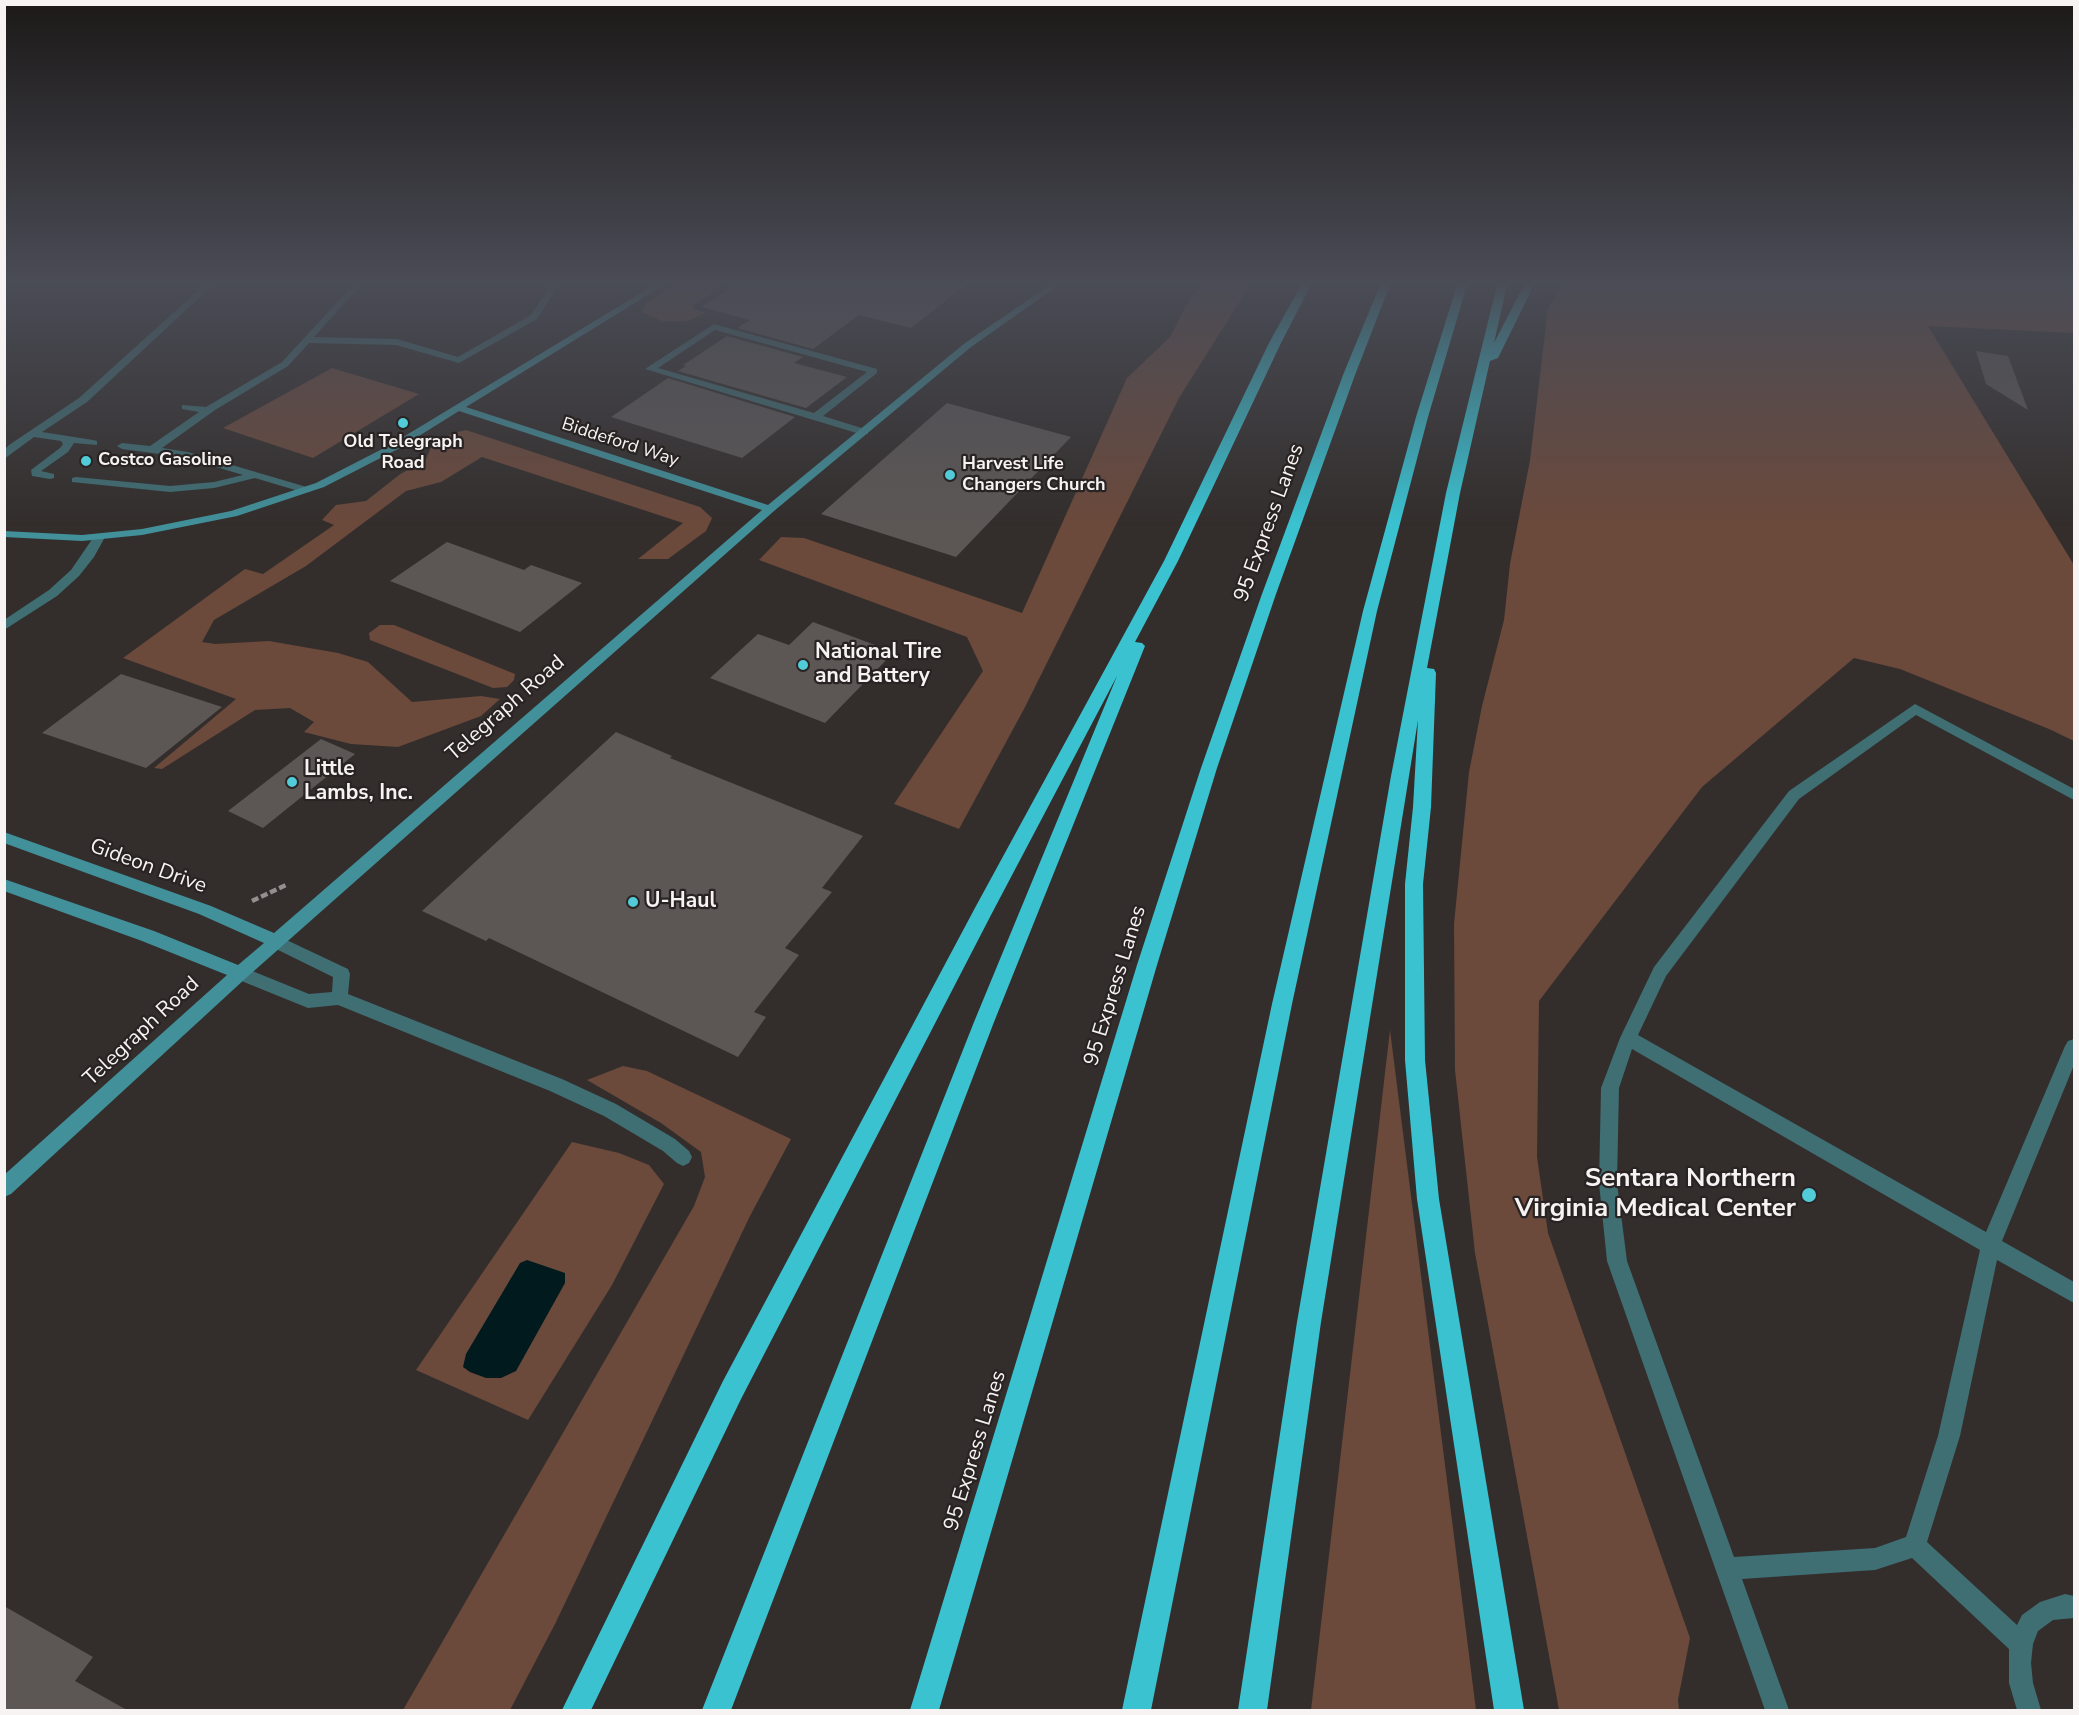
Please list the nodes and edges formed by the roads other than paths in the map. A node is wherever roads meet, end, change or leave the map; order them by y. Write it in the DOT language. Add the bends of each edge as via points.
graph roads {
  1 [pos="121,365"];
  2 [pos="283,365"];
  3 [pos="529,365"];
  4 [pos="656,365"];
  5 [pos="852,365"];
  6 [pos="944,365"];
  7 [pos="1264,365"];
  8 [pos="1355,365"];
  9 [pos="1438,365"];
  10 [pos="1484,365"];
  11 [pos="1489,365"];
  12 [pos="1479,386"];
  13 [pos="186,407"];
  14 [pos="459,408"];
  15 [pos="208,410"];
  16 [pos="816,417"];
  17 [pos="864,432"];
  18 [pos="33,434"];
  19 [pos="65,439"];
  20 [pos="93,443"];
  21 [pos="122,446"];
  22 [pos="152,450"];
  23 [pos="4,456"];
  24 [pos="256,475"];
  25 [pos="50,476"];
  26 [pos="76,480"];
  27 [pos="306,490"];
  28 [pos="770,509"];
  29 [pos="4,534"];
  30 [pos="99,537"];
  31 [pos="1171,561"];
  32 [pos="1431,612"];
  33 [pos="4,626"];
  34 [pos="2074,795"];
  35 [pos="4,837"];
  36 [pos="4,885"];
  37 [pos="276,941"];
  38 [pos="240,973"];
  39 [pos="339,998"];
  40 [pos="1628,1038"];
  41 [pos="2074,1046"];
  42 [pos="683,1156"];
  43 [pos="4,1188"];
  44 [pos="1991,1244"];
  45 [pos="2074,1293"];
  46 [pos="1914,1546"];
  47 [pos="1727,1569"];
  48 [pos="2074,1607"];
  49 [pos="2021,1644"];
  50 [pos="576,1710"];
  51 [pos="717,1710"];
  52 [pos="924,1710"];
  53 [pos="1136,1710"];
  54 [pos="1252,1710"];
  55 [pos="1509,1710"];
  56 [pos="1777,1710"];
  57 [pos="2029,1710"];
  1 -- 18 [label="street" via="83,400"];
  2 -- 15 [label="street"];
  3 -- 14 [label="street"];
  4 -- 16 [label="street" via="650,369"];
  5 -- 16 [label="street" via="874,371"];
  6 -- 17 [label="street, Telegraph Road"];
  7 -- 31 [label="highway"];
  8 -- 52 [label="highway, 95 Express Lanes" via="1209,768"];
  9 -- 53 [label="highway" via="1368,623 1282,1004"];
  10 -- 12 [label="highway"];
  11 -- 12 [label="highway"];
  12 -- 32 [label="highway" via="1453,493"];
  13 -- 15 [label="street"];
  14 -- 27 [label="street" via="343,475"];
  14 -- 28 [label="street, Biddeford Way"];
  15 -- 22 [label="street"];
  16 -- 17 [label="street"];
  17 -- 28 [label="street, Telegraph Road"];
  18 -- 19 [label="street"];
  18 -- 23 [label="street"];
  19 -- 20 [label="street"];
  19 -- 25 [label="street" via="69,444 36,470 36,474"];
  21 -- 22 [label="street"];
  22 -- 24 [label="street" via="184,454"];
  24 -- 26 [label="street" via="214,485 170,489"];
  24 -- 27 [label="street"];
  27 -- 30 [label="street" via="186,525"];
  28 -- 37 [label="street, Telegraph Road"];
  29 -- 30 [label="street"];
  30 -- 33 [label="street" via="75,573"];
  31 -- 50 [label="highway" via="732,1390"];
  31 -- 51 [label="highway" via="984,1022"];
  32 -- 54 [label="highway" via="1359,1008"];
  32 -- 55 [label="highway" via="1422,807 1414,884 1415,1060 1428,1199"];
  34 -- 40 [label="street" via="1915,709 1794,795 1660,972"];
  35 -- 37 [label="street, Gideon Drive" via="205,910"];
  36 -- 38 [label="street"];
  37 -- 38 [label="street, Telegraph Road"];
  37 -- 39 [label="street" via="342,974"];
  38 -- 39 [label="street" via="308,1001"];
  38 -- 43 [label="street, Telegraph Road"];
  39 -- 42 [label="street" via="556,1085 610,1110"];
  40 -- 44 [label="street"];
  40 -- 47 [label="street" via="1610,1088 1608,1183 1617,1261"];
  41 -- 44 [label="street"];
  44 -- 45 [label="street"];
  44 -- 46 [label="street" via="1949,1436"];
  46 -- 47 [label="street" via="1875,1559"];
  46 -- 49 [label="street"];
  47 -- 56 [label="street"];
  48 -- 49 [label="street" via="2048,1610 2030,1623"];
  49 -- 57 [label="street" via="2021,1683"];
}
